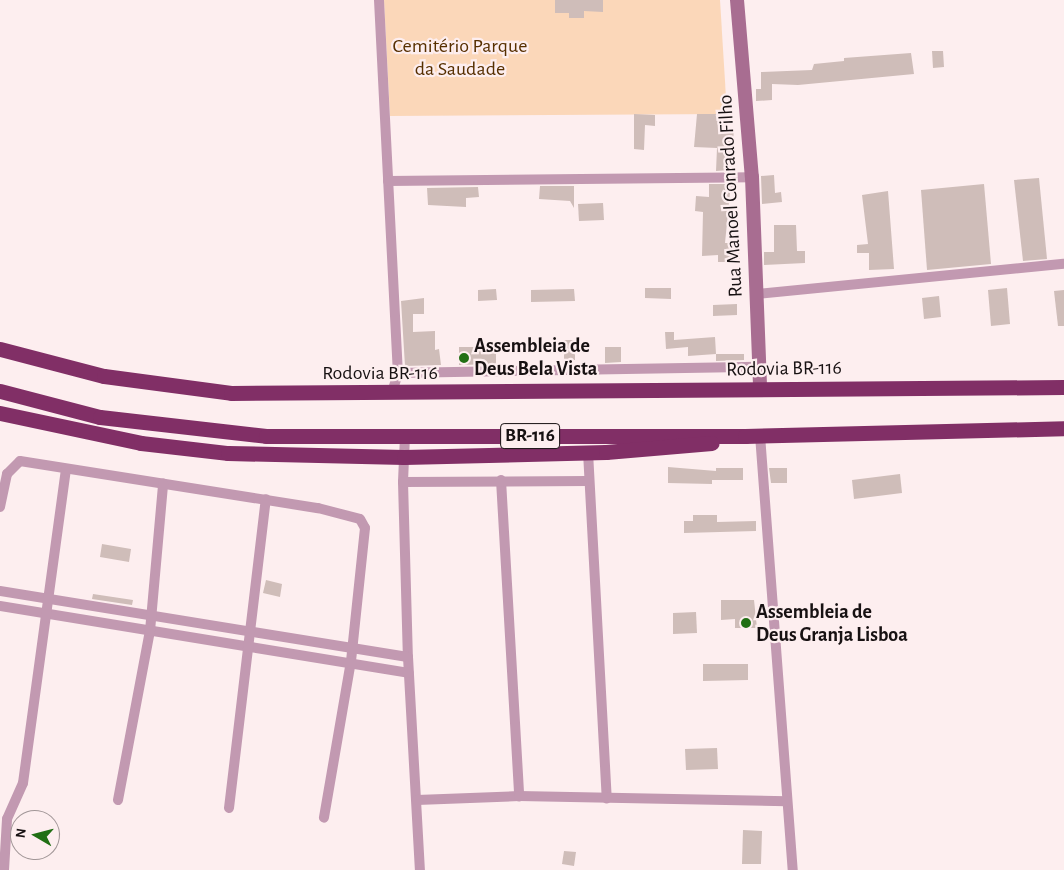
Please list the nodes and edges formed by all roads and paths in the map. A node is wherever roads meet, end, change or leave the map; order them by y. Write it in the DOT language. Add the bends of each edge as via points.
graph roads {
  1 [pos="379,0"];
  2 [pos="737,0"];
  3 [pos="752,177"];
  4 [pos="388,181"];
  5 [pos="1064,264"];
  6 [pos="756,294"];
  7 [pos="0,349"];
  8 [pos="759,367"];
  9 [pos="398,373"];
  10 [pos="1064,387"];
  11 [pos="760,390"];
  12 [pos="0,392"];
  13 [pos="392,393"];
  14 [pos="0,413"];
  15 [pos="1064,428"];
  16 [pos="405,436"];
  17 [pos="753,436"];
  18 [pos="588,452"];
  19 [pos="404,456"];
  20 [pos="66,469"];
  21 [pos="501,480"];
  22 [pos="588,481"];
  23 [pos="403,482"];
  24 [pos="163,484"];
  25 [pos="266,499"];
  26 [pos="0,507"];
  27 [pos="0,591"];
  28 [pos="50,598"];
  29 [pos="0,606"];
  30 [pos="49,612"];
  31 [pos="150,617"];
  32 [pos="150,631"];
  33 [pos="250,632"];
  34 [pos="250,645"];
  35 [pos="351,648"];
  36 [pos="408,657"];
  37 [pos="351,662"];
  38 [pos="409,673"];
  39 [pos="519,796"];
  40 [pos="607,798"];
  41 [pos="118,800"];
  42 [pos="417,800"];
  43 [pos="788,801"];
  44 [pos="229,808"];
  45 [pos="324,818"];
  46 [pos="4,870"];
  47 [pos="420,870"];
  48 [pos="793,870"];
  1 -- 4 [label="street"];
  2 -- 3 [label="street, Rua Manoel Conrado Filho"];
  3 -- 4 [label="street"];
  3 -- 6 [label="street, Rua Manoel Conrado Filho"];
  4 -- 9 [label="street"];
  5 -- 6 [label="street"];
  6 -- 8 [label="street, Rua Manoel Conrado Filho"];
  7 -- 13 [label="highway, Rodovia BR-116 / BR-116" via="75,370 197,390"];
  8 -- 9 [label="street"];
  8 -- 11 [label="street, Rua Manoel Conrado Filho"];
  9 -- 13 [label="street"];
  10 -- 11 [label="highway, Rodovia BR-116 / BR-116"];
  11 -- 13 [label="highway, Rodovia BR-116 / BR-116"];
  12 -- 16 [label="highway, BR-116" via="100,418 166,427 266,436"];
  14 -- 19 [label="highway" via="183,449 228,453"];
  15 -- 17 [label="highway, BR-116"];
  16 -- 17 [label="highway, BR-116"];
  16 -- 19 [label="street"];
  17 -- 18 [label="highway" via="686,448"];
  17 -- 43 [label="street"];
  18 -- 19 [label="highway"];
  18 -- 22 [label="street"];
  19 -- 23 [label="street"];
  20 -- 24 [label="street"];
  20 -- 26 [label="street" via="20,461 8,474"];
  20 -- 28 [label="street"];
  21 -- 22 [label="street"];
  21 -- 23 [label="street"];
  21 -- 39 [label="street"];
  22 -- 40 [label="street"];
  23 -- 36 [label="street"];
  24 -- 25 [label="street"];
  24 -- 31 [label="street"];
  25 -- 33 [label="street"];
  25 -- 35 [label="street" via="338,511 363,523"];
  27 -- 28 [label="street"];
  28 -- 30 [label="street"];
  28 -- 31 [label="street"];
  29 -- 30 [label="street"];
  30 -- 32 [label="street"];
  30 -- 46 [label="street" via="23,783 7,819"];
  31 -- 32 [label="street"];
  31 -- 33 [label="street"];
  32 -- 34 [label="street"];
  32 -- 41 [label="street"];
  33 -- 34 [label="street"];
  33 -- 35 [label="street"];
  34 -- 37 [label="street"];
  34 -- 44 [label="street"];
  35 -- 36 [label="street"];
  35 -- 37 [label="street"];
  36 -- 38 [label="street"];
  37 -- 38 [label="street"];
  37 -- 45 [label="street"];
  38 -- 42 [label="street"];
  39 -- 40 [label="street"];
  39 -- 42 [label="street"];
  40 -- 43 [label="street"];
  42 -- 47 [label="street"];
  43 -- 48 [label="street"];
}
